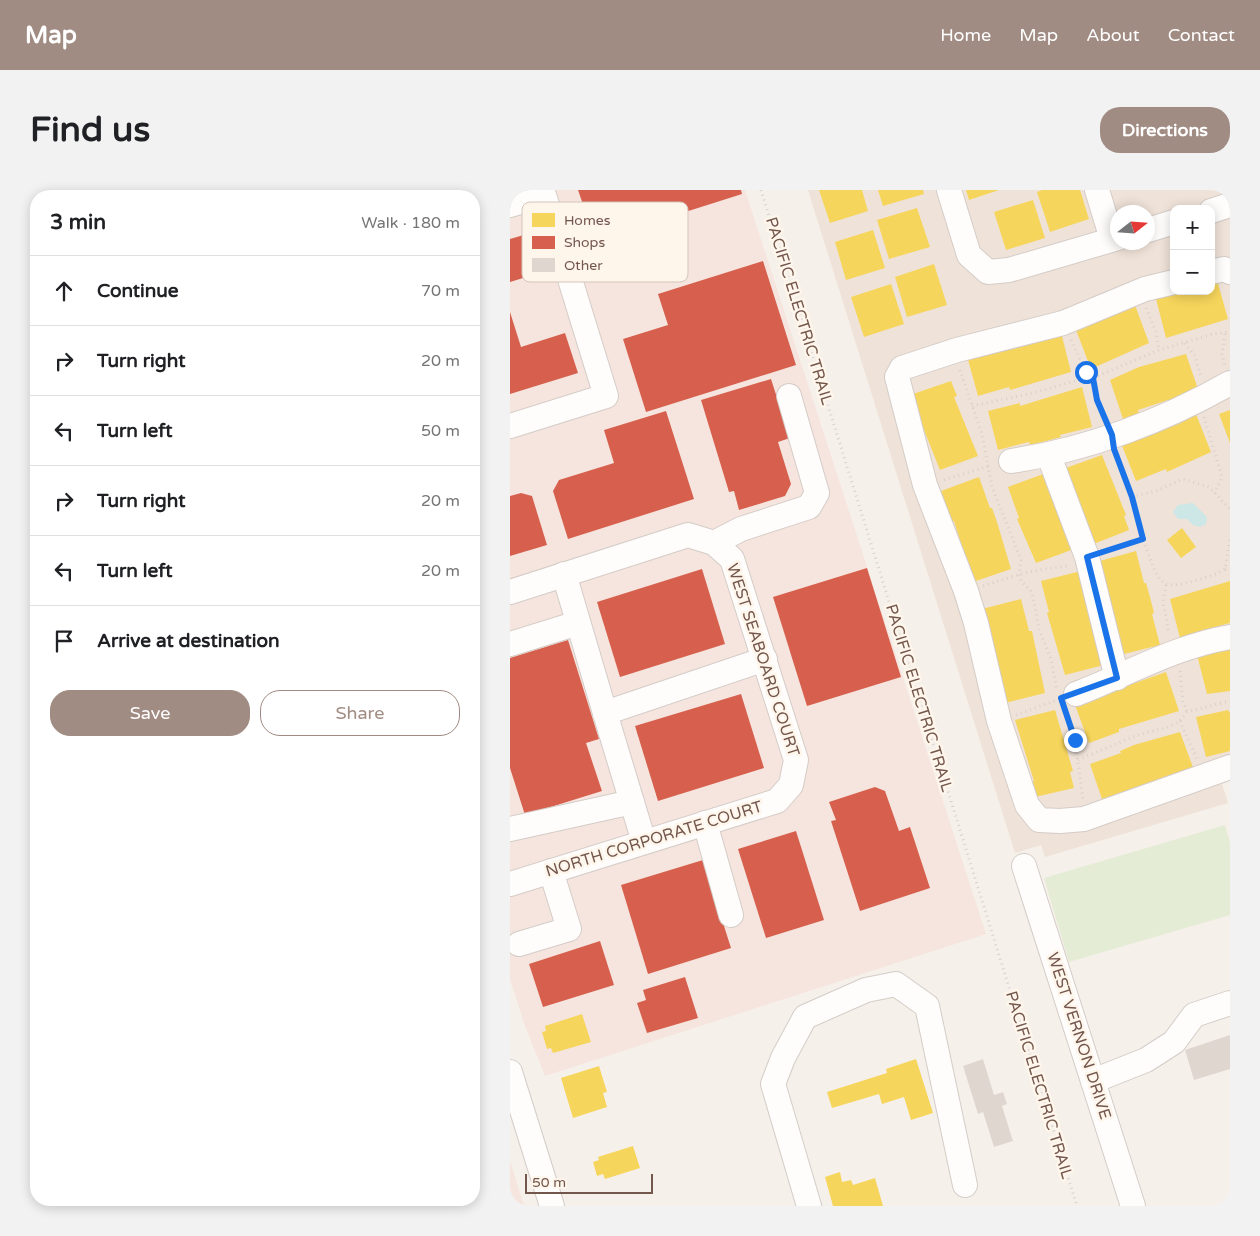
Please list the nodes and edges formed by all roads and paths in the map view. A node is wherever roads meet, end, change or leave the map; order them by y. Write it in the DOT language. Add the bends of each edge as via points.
graph roads {
  1 [pos="761,190"];
  2 [pos="949,190"];
  3 [pos="1097,190"];
  4 [pos="546,202"];
  5 [pos="510,205"];
  6 [pos="1230,205"];
  7 [pos="1215,209"];
  8 [pos="1170,223"];
  9 [pos="1110,225"];
  10 [pos="1155,228"];
  11 [pos="1110,239"];
  12 [pos="1215,271"];
  13 [pos="1230,272"];
  14 [pos="571,282"];
  15 [pos="1170,283"];
  16 [pos="1140,292"];
  17 [pos="1063,323"];
  18 [pos="1230,332"];
  19 [pos="1225,334"];
  20 [pos="1185,342"];
  21 [pos="957,350"];
  22 [pos="1159,350"];
  23 [pos="1086,378"];
  24 [pos="1093,378"];
  25 [pos="1216,388"];
  26 [pos="789,396"];
  27 [pos="972,406"];
  28 [pos="510,426"];
  29 [pos="1112,435"];
  30 [pos="1049,456"];
  31 [pos="1011,461"];
  32 [pos="988,466"];
  33 [pos="925,485"];
  34 [pos="1214,492"];
  35 [pos="1132,497"];
  36 [pos="1230,509"];
  37 [pos="1230,538"];
  38 [pos="1143,539"];
  39 [pos="714,542"];
  40 [pos="1087,557"];
  41 [pos="1225,569"];
  42 [pos="1230,570"];
  43 [pos="564,574"];
  44 [pos="1019,574"];
  45 [pos="966,591"];
  46 [pos="510,592"];
  47 [pos="578,624"];
  48 [pos="1230,637"];
  49 [pos="510,644"];
  50 [pos="764,659"];
  51 [pos="1117,678"];
  52 [pos="1068,696"];
  53 [pos="1230,701"];
  54 [pos="605,713"];
  55 [pos="999,721"];
  56 [pos="1180,721"];
  57 [pos="1078,760"];
  58 [pos="1230,767"];
  59 [pos="1205,775"];
  60 [pos="791,785"];
  61 [pos="632,802"];
  62 [pos="1084,819"];
  63 [pos="705,823"];
  64 [pos="510,829"];
  65 [pos="644,842"];
  66 [pos="1024,866"];
  67 [pos="551,871"];
  68 [pos="510,884"];
  69 [pos="731,915"];
  70 [pos="519,944"];
  71 [pos="1230,1003"];
  72 [pos="510,1072"];
  73 [pos="1093,1081"];
  74 [pos="514,1097"];
  75 [pos="965,1186"];
  76 [pos="552,1206"];
  77 [pos="809,1206"];
  78 [pos="1077,1206"];
  79 [pos="1133,1206"];
  1 -- 78 [label="path, PACIFIC ELECTRIC TRAIL"];
  2 -- 11 [label="street" via="969,255 988,272 1008,270"];
  3 -- 9 [label="street"];
  4 -- 5 [label="street" via="544,195"];
  6 -- 7 [label="street"];
  8 -- 10 [label="street"];
  12 -- 13 [label="street" via="1224,268"];
  14 -- 28 [label="street" via="606,396"];
  15 -- 16 [label="street"];
  16 -- 17 [label="street"];
  16 -- 22 [label="path" via="1156,332"];
  17 -- 21 [label="street"];
  17 -- 23 [label="path"];
  18 -- 19 [label="path"];
  19 -- 20 [label="path"];
  19 -- 25 [label="path"];
  20 -- 22 [label="path"];
  20 -- 25 [label="path" via="1194,356 1198,372"];
  21 -- 27 [label="path" via="961,375"];
  21 -- 33 [label="street" via="902,368 897,377"];
  22 -- 24 [label="path"];
  23 -- 24 [label="path"];
  23 -- 27 [label="path"];
  24 -- 29 [label="path" via="1097,400"];
  25 -- 29 [label="street"];
  25 -- 34 [label="path" via="1222,477"];
  26 -- 39 [label="street" via="816,493 809,507 741,529"];
  27 -- 32 [label="path"];
  29 -- 30 [label="street"];
  29 -- 35 [label="path"];
  30 -- 31 [label="street"];
  30 -- 40 [label="street"];
  31 -- 32 [label="path"];
  32 -- 33 [label="path"];
  32 -- 44 [label="path" via="992,487 1021,560"];
  33 -- 45 [label="street"];
  34 -- 35 [label="path" via="1209,487 1183,480"];
  34 -- 36 [label="path"];
  35 -- 38 [label="path"];
  37 -- 41 [label="path"];
  38 -- 40 [label="path"];
  38 -- 41 [label="path" via="1154,570 1166,585"];
  39 -- 43 [label="street" via="688,534"];
  39 -- 50 [label="street, WEST SEABOARD COURT" via="732,559"];
  40 -- 44 [label="path" via="1072,566"];
  40 -- 51 [label="street"];
  41 -- 42 [label="path"];
  43 -- 46 [label="street"];
  43 -- 47 [label="street"];
  44 -- 45 [label="path"];
  44 -- 52 [label="path" via="1032,592 1055,683"];
  45 -- 55 [label="street"];
  47 -- 49 [label="street"];
  47 -- 54 [label="street"];
  48 -- 51 [label="street" via="1176,652"];
  50 -- 54 [label="street"];
  50 -- 60 [label="street, WEST SEABOARD COURT" via="796,760"];
  51 -- 52 [label="street"];
  52 -- 55 [label="path"];
  52 -- 57 [label="path"];
  53 -- 56 [label="path" via="1187,712"];
  54 -- 61 [label="street"];
  55 -- 62 [label="street" via="1027,805 1039,820"];
  56 -- 57 [label="path"];
  56 -- 59 [label="path"];
  57 -- 62 [label="path" via="1084,790"];
  58 -- 59 [label="street"];
  59 -- 62 [label="street"];
  60 -- 63 [label="street, NORTH CORPORATE COURT" via="777,801"];
  61 -- 64 [label="street"];
  61 -- 65 [label="street"];
  63 -- 65 [label="street, NORTH CORPORATE COURT"];
  63 -- 69 [label="street"];
  65 -- 67 [label="street, NORTH CORPORATE COURT"];
  66 -- 73 [label="street, WEST VERNON DRIVE"];
  67 -- 68 [label="street, NORTH CORPORATE COURT"];
  67 -- 70 [label="street" via="569,930"];
  71 -- 73 [label="street" via="1194,1015 1174,1042 1146,1060"];
  72 -- 74 [label="street"];
  73 -- 79 [label="street, WEST VERNON DRIVE"];
  74 -- 76 [label="street"];
  75 -- 77 [label="street" via="927,1006 896,984 866,990 806,1017 783,1058 773,1084"];
}
